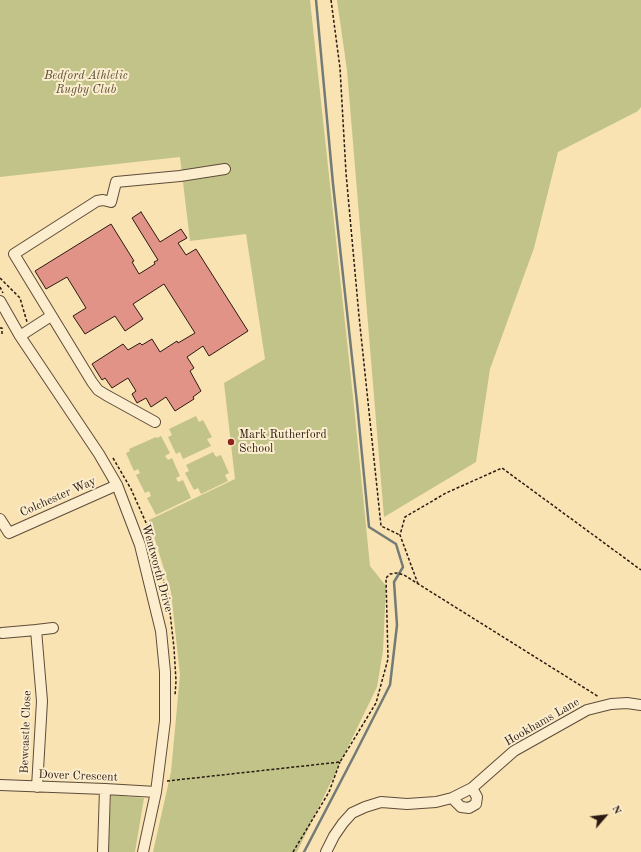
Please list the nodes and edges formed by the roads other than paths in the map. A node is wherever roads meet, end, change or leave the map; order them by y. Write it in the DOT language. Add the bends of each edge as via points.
graph roads {
  1 [pos="225,169"];
  2 [pos="0,301"];
  3 [pos="51,316"];
  4 [pos="20,336"];
  5 [pos="155,422"];
  6 [pos="117,485"];
  7 [pos="0,519"];
  8 [pos="4,534"];
  9 [pos="53,628"];
  10 [pos="36,630"];
  11 [pos="2,633"];
  12 [pos="641,705"];
  13 [pos="0,786"];
  14 [pos="36,787"];
  15 [pos="472,788"];
  16 [pos="104,789"];
  17 [pos="156,792"];
  18 [pos="452,798"];
  19 [pos="103,852"];
  20 [pos="143,852"];
  21 [pos="326,852"];
  1 -- 3 [label="street" via="116,182 111,202 97,202 14,254"];
  2 -- 4 [label="street, Wentworth Drive"];
  3 -- 4 [label="street"];
  3 -- 5 [label="street" via="98,390"];
  4 -- 6 [label="street, Wentworth Drive" via="95,447"];
  6 -- 8 [label="street, Colchester Way"];
  6 -- 17 [label="street, Wentworth Drive" via="140,545 161,631 166,722"];
  7 -- 8 [label="street, Colchester Way"];
  9 -- 10 [label="street"];
  10 -- 11 [label="street"];
  10 -- 14 [label="street, Bewcastle Close" via="42,701"];
  12 -- 15 [label="street, Hookhams Lane" via="611,704 587,710 514,751"];
  13 -- 14 [label="street, Dover Crescent"];
  14 -- 16 [label="street, Dover Crescent"];
  15 -- 18 [label="street, Hookhams Lane"];
  15 -- 18 [label="street" via="477,797 476,804 469,808 461,807"];
  16 -- 17 [label="street, Dover Crescent"];
  16 -- 19 [label="street"];
  17 -- 20 [label="street, Wentworth Drive"];
  18 -- 21 [label="street, Hookhams Lane" via="407,804 381,802 365,807 352,813 343,822"];
}
